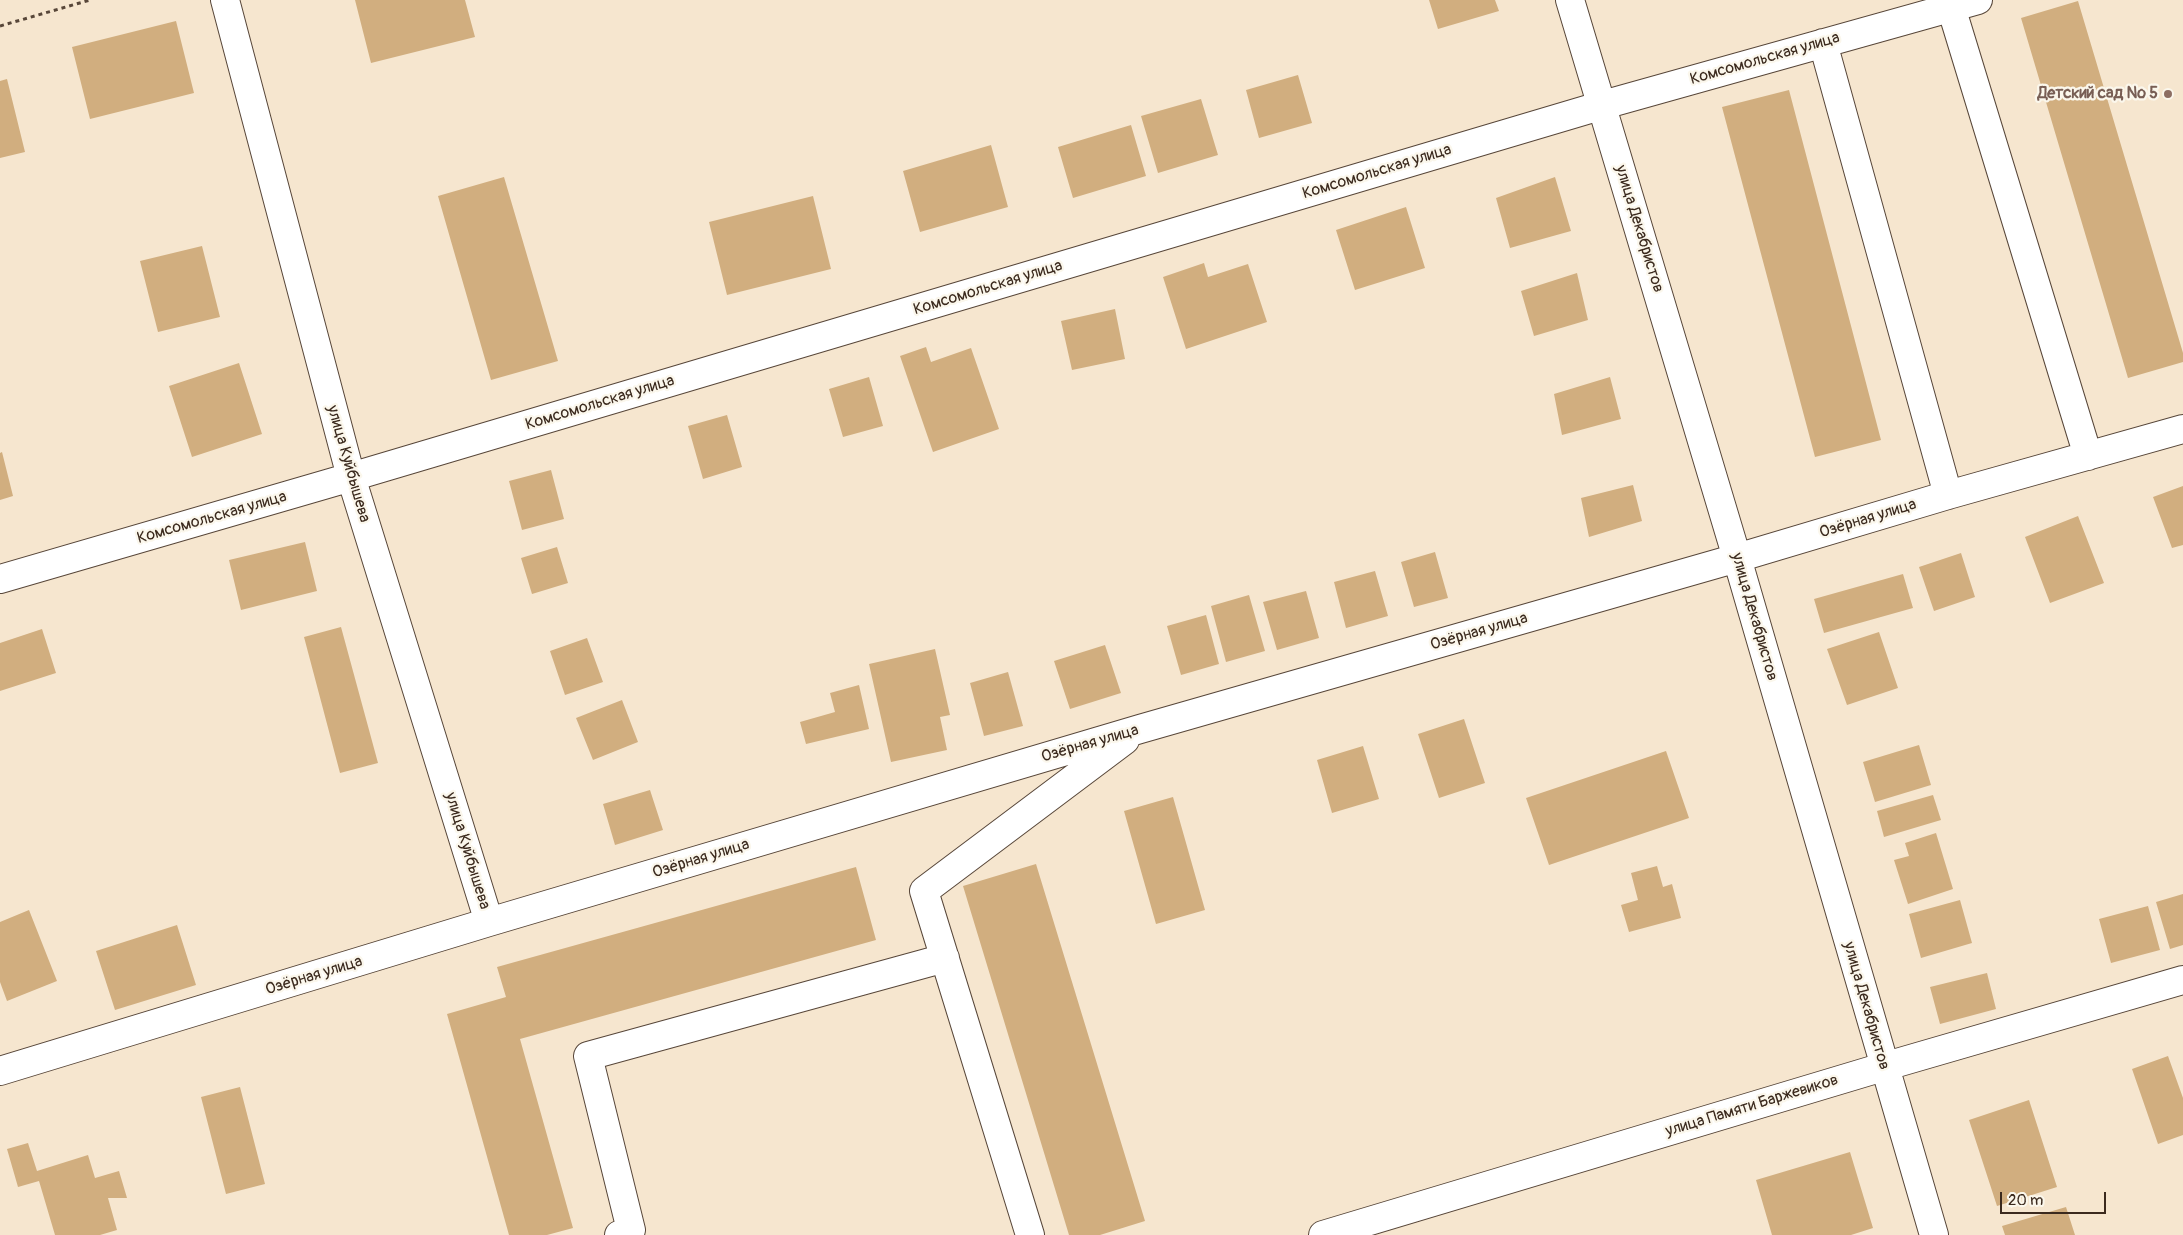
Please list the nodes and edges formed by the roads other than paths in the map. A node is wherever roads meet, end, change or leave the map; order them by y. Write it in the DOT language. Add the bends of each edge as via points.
graph roads {
  1 [pos="225,0"];
  2 [pos="1570,0"];
  3 [pos="1978,0"];
  4 [pos="1951,7"];
  5 [pos="1824,43"];
  6 [pos="1603,105"];
  7 [pos="2183,429"];
  8 [pos="2088,456"];
  9 [pos="351,477"];
  10 [pos="1948,495"];
  11 [pos="1737,558"];
  12 [pos="0,579"];
  13 [pos="1140,729"];
  14 [pos="489,922"];
  15 [pos="945,958"];
  16 [pos="2183,980"];
  17 [pos="1884,1067"];
  18 [pos="0,1071"];
  19 [pos="619,1235"];
  20 [pos="1030,1235"];
  21 [pos="1323,1235"];
  22 [pos="1934,1235"];
  1 -- 9 [label="street, улица Куйбышева"];
  2 -- 6 [label="street, улица Декабристов"];
  3 -- 4 [label="street, Комсомольская улица"];
  4 -- 5 [label="street, Комсомольская улица"];
  4 -- 8 [label="street"];
  5 -- 6 [label="street, Комсомольская улица"];
  5 -- 10 [label="street"];
  6 -- 9 [label="street, Комсомольская улица"];
  6 -- 11 [label="street, улица Декабристов"];
  7 -- 8 [label="street, Озёрная улица"];
  8 -- 10 [label="street, Озёрная улица"];
  9 -- 12 [label="street, Комсомольская улица"];
  9 -- 14 [label="street, улица Куйбышева"];
  10 -- 11 [label="street, Озёрная улица"];
  11 -- 13 [label="street, Озёрная улица"];
  11 -- 17 [label="street, улица Декабристов"];
  13 -- 14 [label="street, Озёрная улица"];
  13 -- 15 [label="street" via="924,891"];
  14 -- 18 [label="street, Озёрная улица"];
  15 -- 19 [label="street" via="588,1056 631,1230"];
  15 -- 20 [label="street"];
  16 -- 17 [label="street, улица Памяти Баржевиков"];
  17 -- 21 [label="street, улица Памяти Баржевиков"];
  17 -- 22 [label="street, улица Декабристов"];
}
